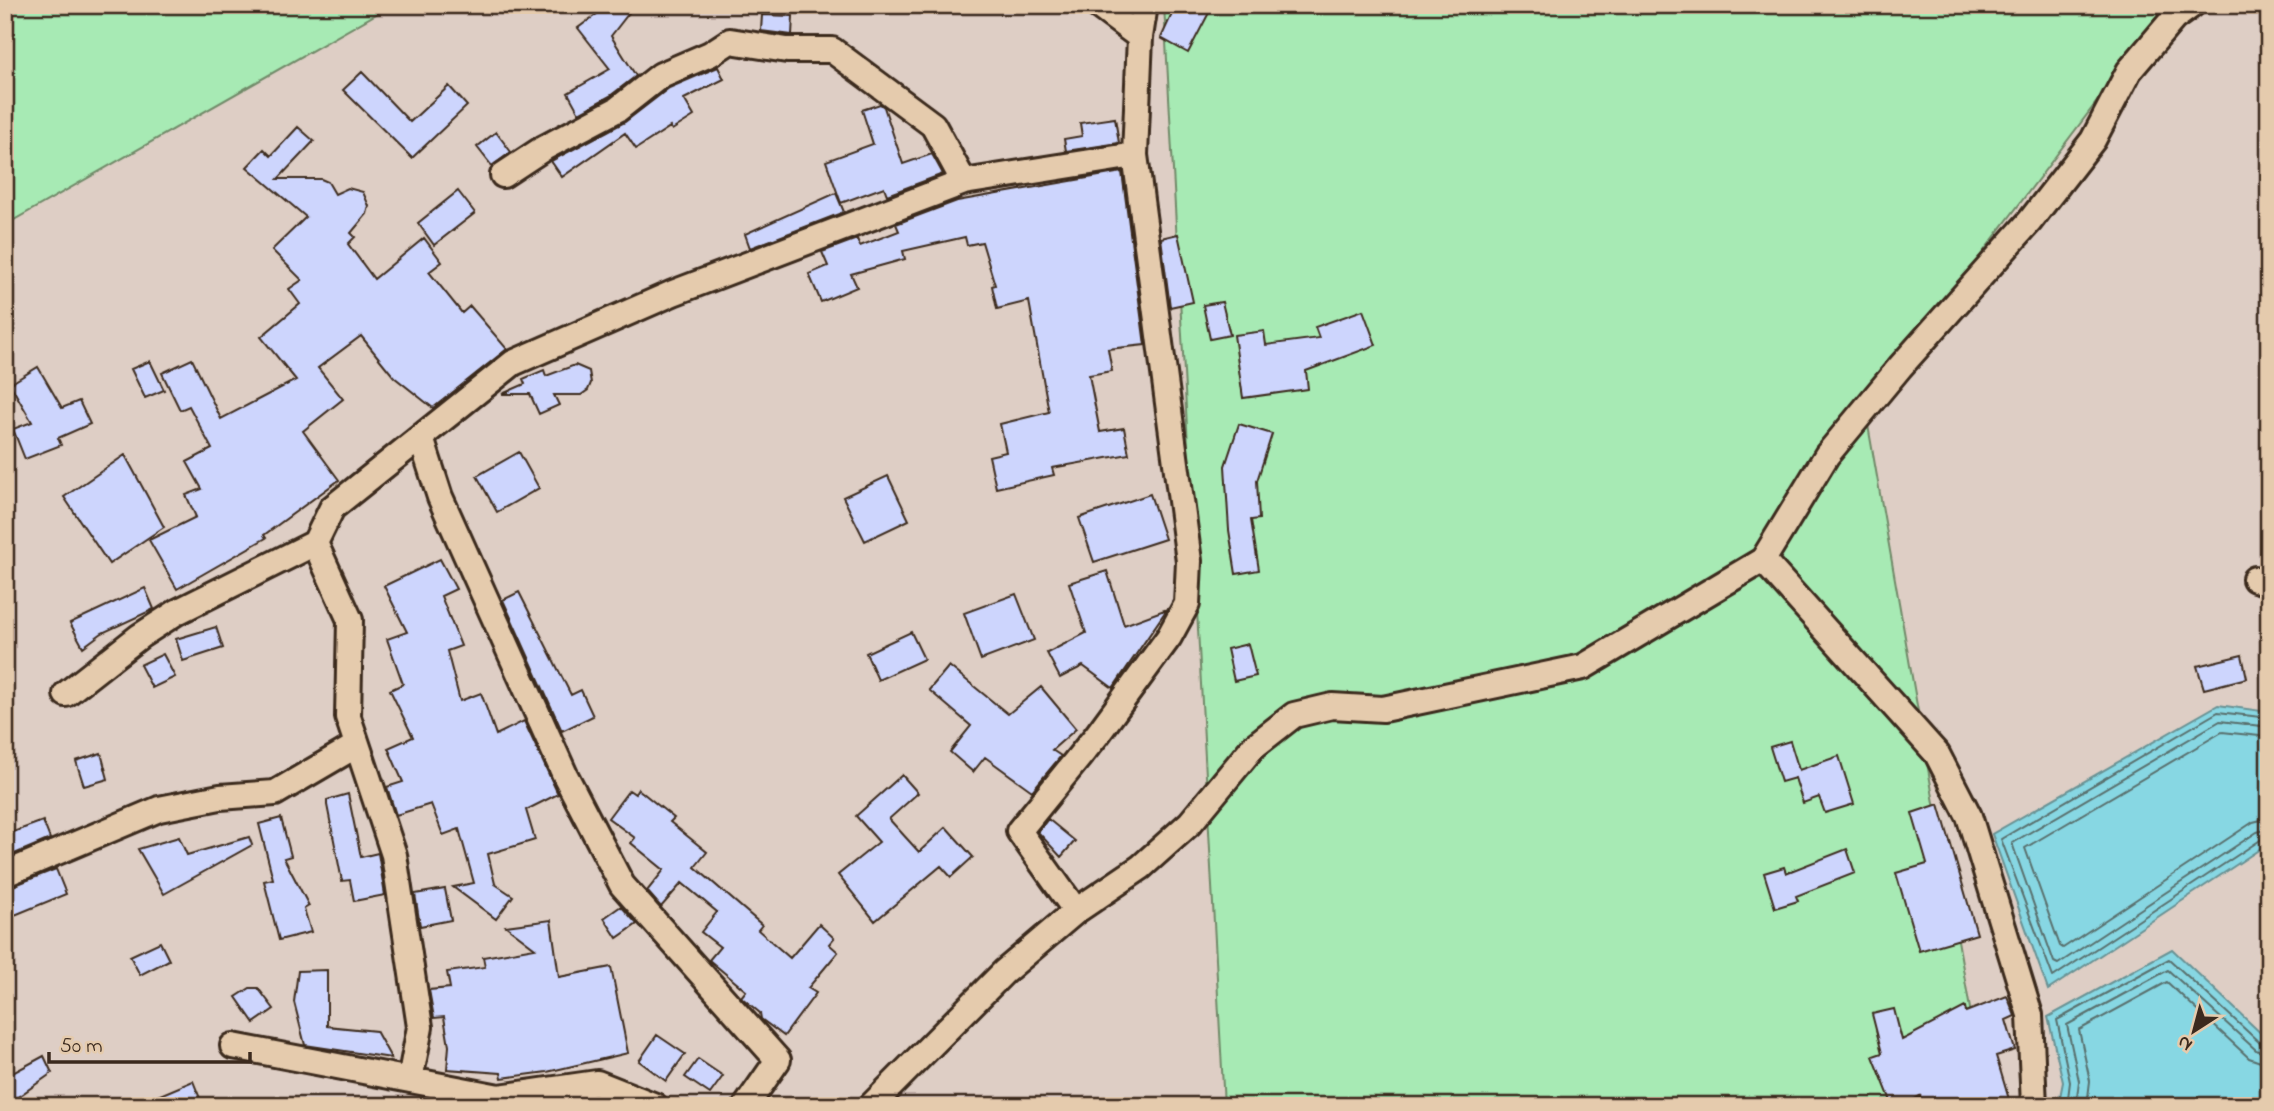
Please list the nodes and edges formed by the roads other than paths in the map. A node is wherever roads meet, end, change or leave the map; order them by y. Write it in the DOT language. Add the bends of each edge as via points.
graph roads {
  1 [pos="1097,5"];
  2 [pos="1145,5"];
  3 [pos="2192,5"];
  4 [pos="1140,37"];
  5 [pos="1135,155"];
  6 [pos="503,175"];
  7 [pos="964,182"];
  8 [pos="421,438"];
  9 [pos="315,543"];
  10 [pos="1763,560"];
  11 [pos="66,694"];
  12 [pos="357,744"];
  13 [pos="5,874"];
  14 [pos="1076,911"];
  15 [pos="233,1046"];
  16 [pos="410,1080"];
  17 [pos="655,1106"];
  18 [pos="746,1106"];
  19 [pos="872,1106"];
  20 [pos="2034,1106"];
  1 -- 4 [label="street"];
  2 -- 4 [label="street"];
  3 -- 10 [label="street" via="2174,18 2129,71 2093,141 2030,221 1827,455"];
  4 -- 5 [label="street"];
  5 -- 7 [label="street"];
  5 -- 14 [label="street" via="1189,561 1187,604 1169,637 1097,735 1020,831"];
  6 -- 7 [label="street" via="618,109 661,75 730,41 788,50 832,50 933,125"];
  7 -- 8 [label="street" via="673,293 513,363"];
  8 -- 9 [label="street" via="332,508"];
  8 -- 18 [label="street" via="440,497 565,775 622,885 778,1060"];
  9 -- 11 [label="street" via="177,612"];
  9 -- 12 [label="street" via="350,620 348,717"];
  10 -- 14 [label="street" via="1583,667 1383,709 1332,706 1294,715 1253,747 1190,823 1141,867"];
  10 -- 20 [label="street" via="1937,754 1969,816 2030,1015"];
  12 -- 13 [label="street" via="275,793 220,797 159,809"];
  12 -- 16 [label="street" via="394,855 420,1027"];
  14 -- 19 [label="street" via="1004,972"];
  15 -- 16 [label="street"];
  16 -- 17 [label="street" via="499,1097 597,1083"];
}
